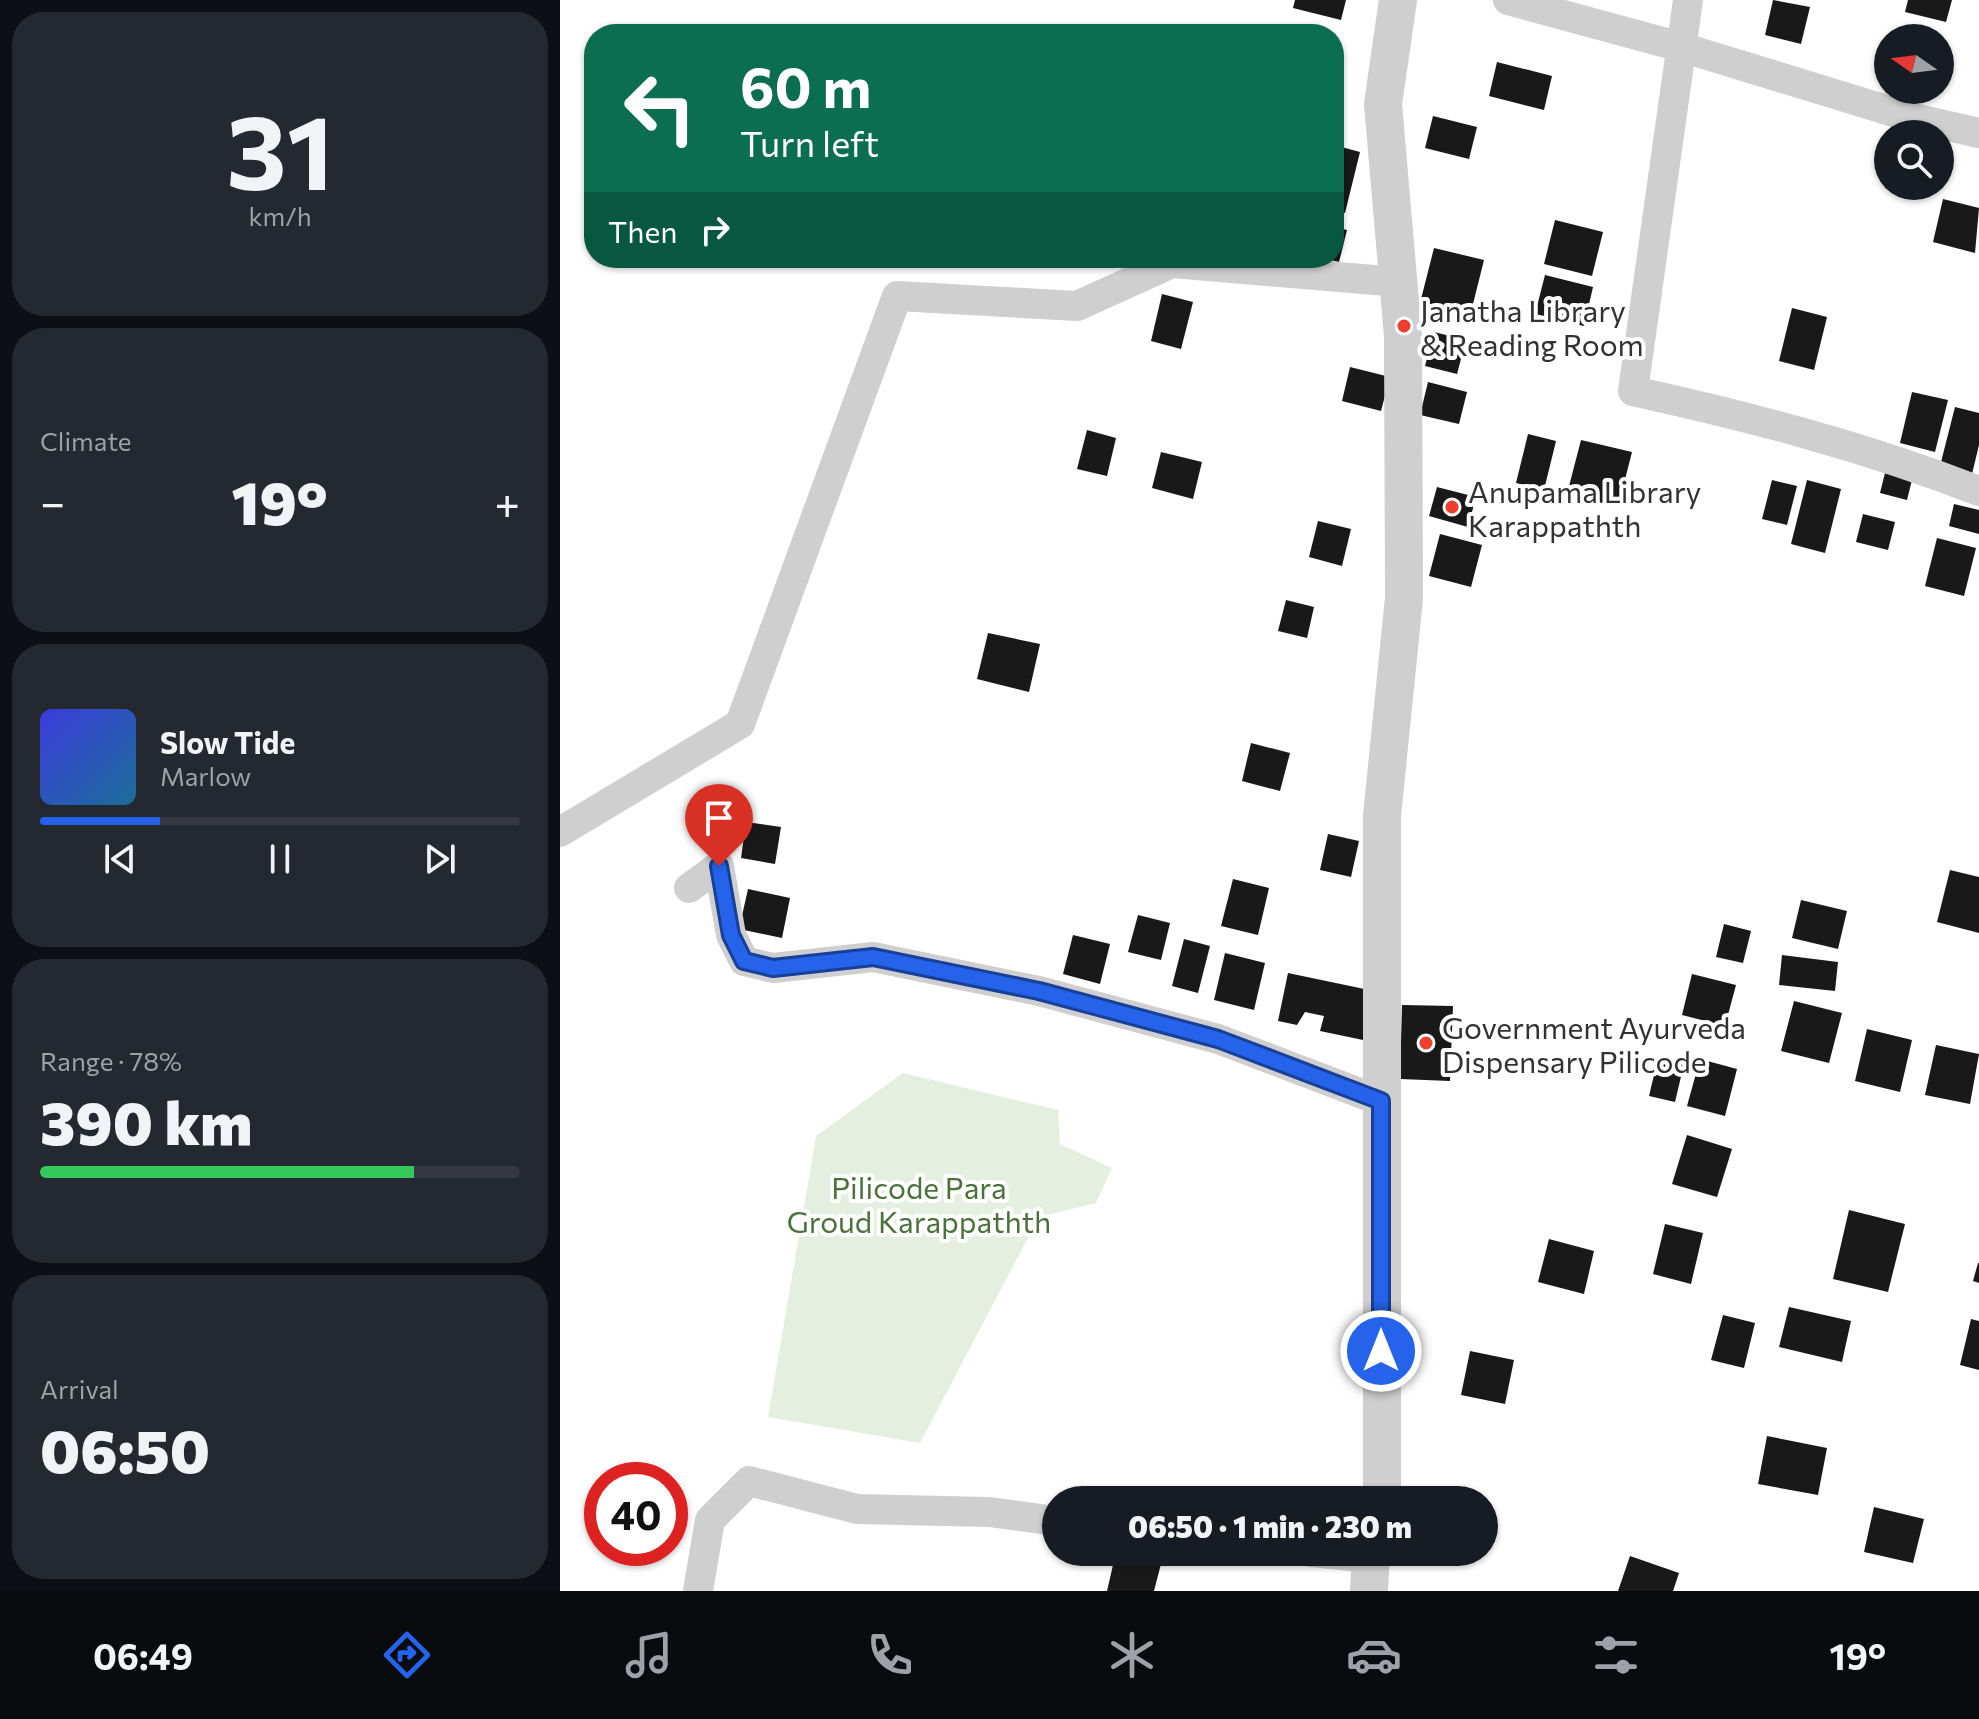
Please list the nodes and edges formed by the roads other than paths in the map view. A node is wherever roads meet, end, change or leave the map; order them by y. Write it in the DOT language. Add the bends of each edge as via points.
graph roads {
  1 [pos="1398,0"];
  2 [pos="1508,0"];
  3 [pos="1688,0"];
  4 [pos="1681,47"];
  5 [pos="1979,133"];
  6 [pos="1161,268"];
  7 [pos="1231,268"];
  8 [pos="1398,282"];
  9 [pos="1979,491"];
  10 [pos="560,832"];
  11 [pos="689,888"];
  12 [pos="1381,1101"];
  13 [pos="1382,1486"];
  14 [pos="1042,1519"];
  15 [pos="698,1591"];
  1 -- 8 [label="street" via="1383,104"];
  2 -- 4 [label="street"];
  3 -- 4 [label="street"];
  4 -- 5 [label="street"];
  4 -- 9 [label="street" via="1633,391 1776,423"];
  6 -- 10 [label="street" via="1077,306 897,296 740,724"];
  7 -- 8 [label="street"];
  8 -- 12 [label="street" via="1404,598 1382,816"];
  11 -- 12 [label="street" via="719,866 731,935 744,961 773,968 873,957 1039,991 1218,1039"];
  12 -- 13 [label="street"];
  14 -- 15 [label="street" via="989,1512 857,1509 749,1481 710,1520"];
}
